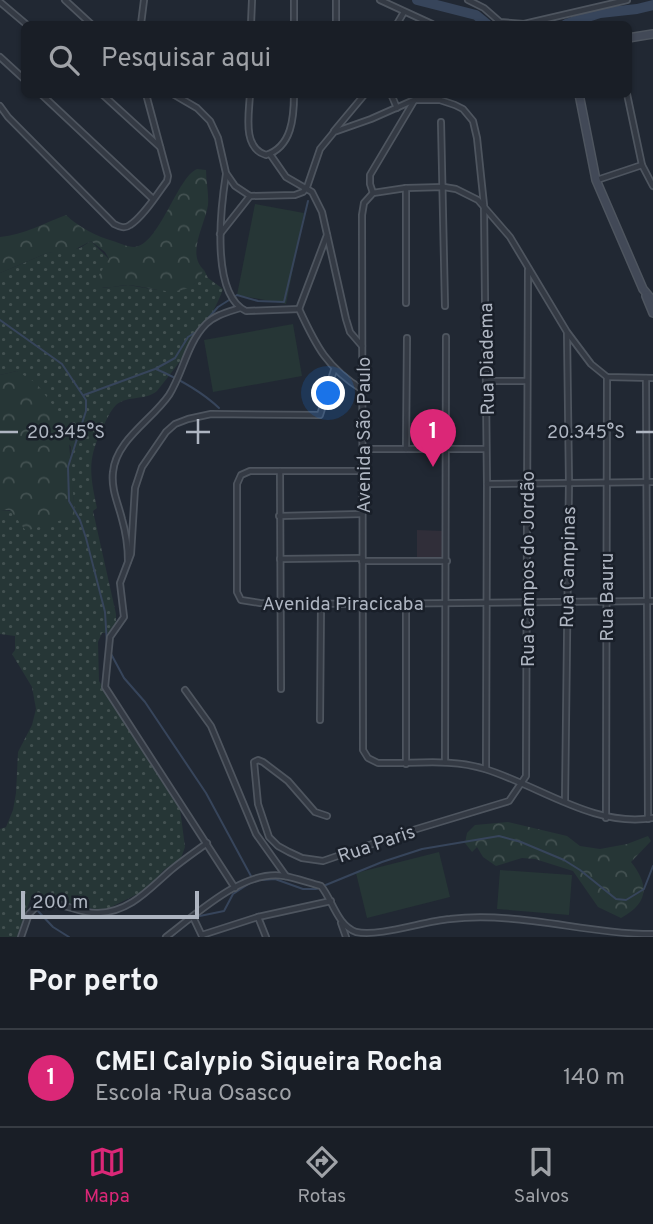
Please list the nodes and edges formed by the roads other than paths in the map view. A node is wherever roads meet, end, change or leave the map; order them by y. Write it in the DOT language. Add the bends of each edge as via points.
graph roads {
  1 [pos="65,0"];
  2 [pos="144,0"];
  3 [pos="252,0"];
  4 [pos="294,0"];
  5 [pos="336,0"];
  6 [pos="380,0"];
  7 [pos="468,0"];
  8 [pos="490,0"];
  9 [pos="610,0"];
  10 [pos="627,0"];
  11 [pos="0,2"];
  12 [pos="606,6"];
  13 [pos="484,8"];
  14 [pos="404,12"];
  15 [pos="22,21"];
  16 [pos="88,21"];
  17 [pos="142,21"];
  18 [pos="251,21"];
  19 [pos="294,21"];
  20 [pos="336,21"];
  21 [pos="399,21"];
  22 [pos="425,21"];
  23 [pos="499,21"];
  24 [pos="538,21"];
  25 [pos="653,34"];
  26 [pos="632,37"];
  27 [pos="0,57"];
  28 [pos="21,76"];
  29 [pos="45,98"];
  30 [pos="106,98"];
  31 [pos="146,98"];
  32 [pos="180,98"];
  33 [pos="250,98"];
  34 [pos="294,98"];
  35 [pos="362,98"];
  36 [pos="393,98"];
  37 [pos="580,98"];
  38 [pos="627,98"];
  39 [pos="414,100"];
  40 [pos="0,106"];
  41 [pos="397,108"];
  42 [pos="441,122"];
  43 [pos="334,132"];
  44 [pos="160,148"];
  45 [pos="270,155"];
  46 [pos="642,165"];
  47 [pos="226,173"];
  48 [pos="596,180"];
  49 [pos="653,186"];
  50 [pos="307,187"];
  51 [pos="444,187"];
  52 [pos="406,188"];
  53 [pos="373,193"];
  54 [pos="250,196"];
  55 [pos="153,199"];
  56 [pos="484,205"];
  57 [pos="219,234"];
  58 [pos="327,235"];
  59 [pos="528,270"];
  60 [pos="643,289"];
  61 [pos="653,301"];
  62 [pos="406,303"];
  63 [pos="445,306"];
  64 [pos="240,308"];
  65 [pos="299,309"];
  66 [pos="653,313"];
  67 [pos="567,332"];
  68 [pos="446,337"];
  69 [pos="407,338"];
  70 [pos="363,347"];
  71 [pos="334,370"];
  72 [pos="607,377"];
  73 [pos="646,378"];
  74 [pos="653,378"];
  75 [pos="486,381"];
  76 [pos="527,381"];
  77 [pos="363,390"];
  78 [pos="363,449"];
  79 [pos="406,449"];
  80 [pos="486,449"];
  81 [pos="445,450"];
  82 [pos="280,471"];
  83 [pos="362,471"];
  84 [pos="569,482"];
  85 [pos="607,482"];
  86 [pos="650,482"];
  87 [pos="528,483"];
  88 [pos="487,484"];
  89 [pos="362,514"];
  90 [pos="279,516"];
  91 [pos="280,559"];
  92 [pos="362,559"];
  93 [pos="447,561"];
  94 [pos="128,562"];
  95 [pos="606,601"];
  96 [pos="650,601"];
  97 [pos="527,602"];
  98 [pos="566,602"];
  99 [pos="281,603"];
  100 [pos="446,603"];
  101 [pos="487,603"];
  102 [pos="321,604"];
  103 [pos="362,604"];
  104 [pos="406,604"];
  105 [pos="281,689"];
  106 [pos="185,690"];
  107 [pos="320,720"];
  108 [pos="445,762"];
  109 [pos="406,764"];
  110 [pos="486,769"];
  111 [pos="523,783"];
  112 [pos="565,801"];
  113 [pos="327,816"];
  114 [pos="606,818"];
  115 [pos="651,818"];
  116 [pos="206,844"];
  117 [pos="286,876"];
  118 [pos="234,888"];
  119 [pos="331,901"];
  120 [pos="193,917"];
  121 [pos="258,917"];
  122 [pos="339,918"];
  123 [pos="653,934"];
  124 [pos="202,936"];
  125 [pos="21,937"];
  126 [pos="166,937"];
  127 [pos="266,937"];
  128 [pos="346,937"];
  1 -- 16 [label="street"];
  2 -- 17 [label="street"];
  3 -- 18 [label="street"];
  4 -- 19 [label="street"];
  5 -- 20 [label="street"];
  6 -- 14 [label="street"];
  7 -- 13 [label="street"];
  8 -- 13 [label="street"];
  9 -- 12 [label="street"];
  10 -- 12 [label="street"];
  11 -- 15 [label="street"];
  12 -- 24 [label="street"];
  13 -- 23 [label="street"];
  14 -- 21 [label="street"];
  14 -- 22 [label="street"];
  25 -- 26 [label="street"];
  27 -- 28 [label="street"];
  29 -- 55 [label="street"];
  30 -- 44 [label="street"];
  31 -- 44 [label="street"];
  32 -- 47 [label="street" via="210,121"];
  33 -- 45 [label="street" via="250,139 258,152"];
  34 -- 45 [label="street" via="290,132"];
  35 -- 43 [label="street"];
  36 -- 41 [label="street"];
  37 -- 48 [label="street"];
  38 -- 46 [label="street"];
  39 -- 41 [label="street"];
  39 -- 53 [label="street" via="370,175"];
  39 -- 56 [label="street, Rua Diadema" via="448,102 468,114 477,138"];
  40 -- 55 [label="street" via="114,224 131,225"];
  41 -- 43 [label="street"];
  42 -- 51 [label="street"];
  43 -- 50 [label="street" via="320,149"];
  44 -- 55 [label="street" via="168,176"];
  45 -- 50 [label="street" via="286,177"];
  46 -- 48 [label="street"];
  46 -- 49 [label="street"];
  47 -- 54 [label="street"];
  47 -- 57 [label="street"];
  48 -- 60 [label="street"];
  50 -- 54 [label="street" via="295,195"];
  50 -- 58 [label="street" via="320,206"];
  51 -- 52 [label="street"];
  51 -- 56 [label="street"];
  51 -- 63 [label="street"];
  52 -- 53 [label="street"];
  52 -- 62 [label="street"];
  53 -- 70 [label="street, Avenida São Paulo" via="364,203 362,215"];
  54 -- 57 [label="street"];
  56 -- 59 [label="street" via="510,237"];
  56 -- 75 [label="street, Rua Diadema"];
  57 -- 64 [label="street" via="224,273"];
  58 -- 65 [label="street"];
  58 -- 70 [label="street" via="350,332"];
  59 -- 67 [label="street"];
  59 -- 76 [label="street, Rua Campos do Jordão"];
  60 -- 61 [label="street"];
  60 -- 66 [label="street"];
  64 -- 65 [label="street"];
  64 -- 94 [label="street" via="205,325 170,393 115,462 113,484"];
  65 -- 71 [label="street"];
  67 -- 72 [label="street"];
  67 -- 84 [label="street, Rua Campinas"];
  68 -- 81 [label="street"];
  69 -- 79 [label="street"];
  70 -- 77 [label="street, Avenida São Paulo"];
  71 -- 77 [label="street"];
  71 -- 94 [label="street" via="320,415 211,414 188,419 166,432 142,467 135,488"];
  72 -- 73 [label="street"];
  72 -- 85 [label="street, Rua Bauru"];
  73 -- 74 [label="street"];
  73 -- 86 [label="street"];
  75 -- 76 [label="street"];
  75 -- 80 [label="street, Rua Diadema"];
  76 -- 87 [label="street, Rua Campos do Jordão"];
  77 -- 78 [label="street, Avenida São Paulo"];
  78 -- 79 [label="street"];
  78 -- 83 [label="street, Avenida São Paulo"];
  79 -- 81 [label="street"];
  80 -- 81 [label="street"];
  80 -- 88 [label="street, Rua Diadema"];
  81 -- 93 [label="street"];
  82 -- 83 [label="street, Avenida Piracicaba"];
  82 -- 90 [label="street"];
  82 -- 99 [label="street, Avenida Piracicaba" via="246,472 238,479 237,592 247,602"];
  83 -- 89 [label="street, Avenida São Paulo"];
  84 -- 85 [label="street"];
  84 -- 87 [label="street"];
  84 -- 98 [label="street, Rua Campinas"];
  85 -- 86 [label="street"];
  85 -- 95 [label="street, Rua Bauru"];
  86 -- 96 [label="street"];
  87 -- 88 [label="street"];
  87 -- 97 [label="street, Rua Campos do Jordão"];
  88 -- 101 [label="street, Rua Diadema"];
  89 -- 90 [label="street"];
  89 -- 92 [label="street, Avenida São Paulo"];
  90 -- 91 [label="street"];
  91 -- 92 [label="street"];
  91 -- 99 [label="street"];
  92 -- 93 [label="street"];
  92 -- 103 [label="street, Avenida São Paulo"];
  93 -- 100 [label="street"];
  94 -- 116 [label="street" via="120,589 124,617 110,637 105,687"];
  95 -- 96 [label="street, Avenida Piracicaba"];
  95 -- 98 [label="street, Avenida Piracicaba"];
  95 -- 114 [label="street, Rua Bauru"];
  96 -- 115 [label="street"];
  97 -- 98 [label="street, Avenida Piracicaba"];
  97 -- 101 [label="street, Avenida Piracicaba"];
  97 -- 111 [label="street, Rua Campos do Jordão"];
  98 -- 112 [label="street, Rua Campinas"];
  99 -- 102 [label="street, Avenida Piracicaba"];
  99 -- 105 [label="street"];
  100 -- 101 [label="street, Avenida Piracicaba"];
  100 -- 104 [label="street, Avenida Piracicaba"];
  100 -- 108 [label="street"];
  101 -- 110 [label="street, Rua Diadema"];
  102 -- 103 [label="street, Avenida Piracicaba"];
  102 -- 107 [label="street"];
  103 -- 104 [label="street, Avenida Piracicaba"];
  103 -- 109 [label="street, Avenida São Paulo" via="363,750 378,763"];
  104 -- 109 [label="street"];
  106 -- 117 [label="street" via="211,726 256,834"];
  108 -- 109 [label="street, Avenida São Paulo"];
  108 -- 110 [label="street, Avenida São Paulo"];
  110 -- 111 [label="street, Avenida São Paulo"];
  111 -- 112 [label="street, Avenida São Paulo"];
  111 -- 113 [label="street, Rua Paris" via="505,803 332,859 312,860 278,846 269,836 258,804 254,762 263,762 288,781 315,812"];
  112 -- 114 [label="street, Avenida São Paulo"];
  114 -- 115 [label="street, Avenida São Paulo"];
  116 -- 118 [label="street"];
  116 -- 125 [label="street" via="142,898 112,911 88,913 39,904 29,914"];
  117 -- 118 [label="street" via="253,878"];
  117 -- 119 [label="street" via="321,886"];
  118 -- 120 [label="street"];
  119 -- 121 [label="street"];
  119 -- 122 [label="street"];
  120 -- 124 [label="street"];
  120 -- 126 [label="street"];
  121 -- 124 [label="street"];
  121 -- 127 [label="street"];
  122 -- 123 [label="street" via="355,932 367,934 487,917"];
  122 -- 128 [label="street"];
}
